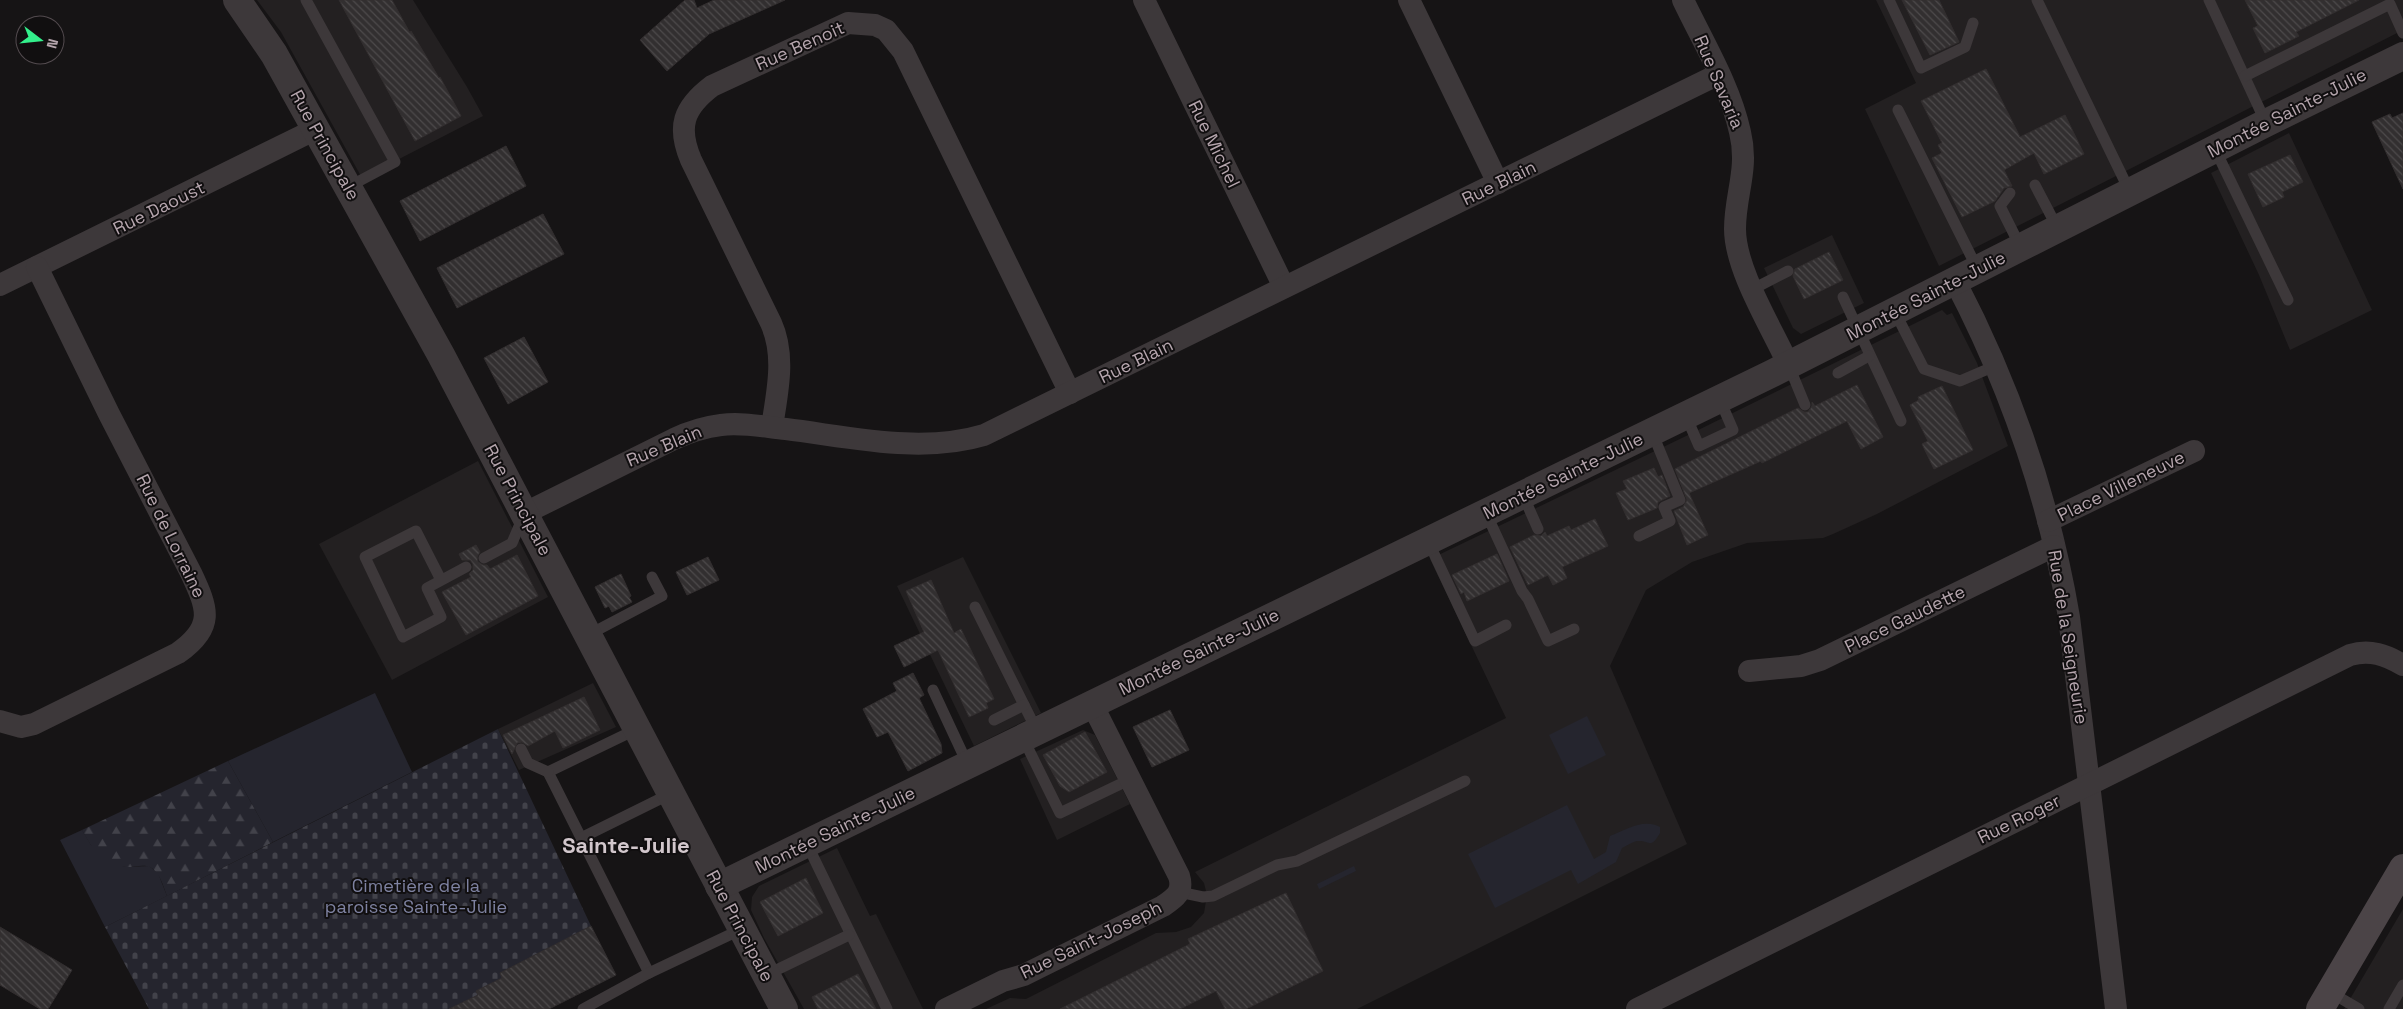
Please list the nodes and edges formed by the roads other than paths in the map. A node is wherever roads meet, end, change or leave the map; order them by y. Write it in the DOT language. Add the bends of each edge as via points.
graph roads {
  1 [pos="237,0"];
  2 [pos="306,0"];
  3 [pos="1144,0"];
  4 [pos="1409,0"];
  5 [pos="1683,0"];
  6 [pos="1889,0"];
  7 [pos="2037,0"];
  8 [pos="2209,0"];
  9 [pos="1974,23"];
  10 [pos="2403,33"];
  11 [pos="2403,56"];
  12 [pos="1719,74"];
  13 [pos="2245,76"];
  14 [pos="1898,110"];
  15 [pos="2266,122"];
  16 [pos="316,129"];
  17 [pos="2215,149"];
  18 [pos="1498,183"];
  19 [pos="2035,185"];
  20 [pos="348,187"];
  21 [pos="2130,192"];
  22 [pos="2010,193"];
  23 [pos="2058,229"];
  24 [pos="2021,248"];
  25 [pos="37,267"];
  26 [pos="1788,271"];
  27 [pos="1966,276"];
  28 [pos="0,285"];
  29 [pos="1284,287"];
  30 [pos="1753,289"];
  31 [pos="1843,297"];
  32 [pos="2288,300"];
  33 [pos="1895,312"];
  34 [pos="1859,331"];
  35 [pos="1869,356"];
  36 [pos="1789,366"];
  37 [pos="1995,366"];
  38 [pos="1838,372"];
  39 [pos="1070,393"];
  40 [pos="1805,405"];
  41 [pos="1901,421"];
  42 [pos="772,427"];
  43 [pos="1652,432"];
  44 [pos="2194,451"];
  45 [pos="1523,495"];
  46 [pos="1680,500"];
  47 [pos="1685,511"];
  48 [pos="525,513"];
  49 [pos="1486,513"];
  50 [pos="2048,521"];
  51 [pos="1538,529"];
  52 [pos="1639,536"];
  53 [pos="1428,541"];
  54 [pos="2054,546"];
  55 [pos="484,558"];
  56 [pos="466,567"];
  57 [pos="652,577"];
  58 [pos="441,580"];
  59 [pos="975,607"];
  60 [pos="1506,625"];
  61 [pos="1574,629"];
  62 [pos="588,635"];
  63 [pos="2403,665"];
  64 [pos="1749,671"];
  65 [pos="933,690"];
  66 [pos="1092,704"];
  67 [pos="1024,705"];
  68 [pos="994,720"];
  69 [pos="0,721"];
  70 [pos="637,729"];
  71 [pos="1030,735"];
  72 [pos="521,749"];
  73 [pos="968,765"];
  74 [pos="548,772"];
  75 [pos="1131,779"];
  76 [pos="1465,781"];
  77 [pos="2090,784"];
  78 [pos="670,794"];
  79 [pos="581,838"];
  80 [pos="807,844"];
  81 [pos="2403,868"];
  82 [pos="719,886"];
  83 [pos="1180,892"];
  84 [pos="742,929"];
  85 [pos="849,935"];
  86 [pos="649,973"];
  87 [pos="766,975"];
  88 [pos="2403,985"];
  89 [pos="2325,1000"];
  90 [pos="2403,1004"];
  91 [pos="583,1009"];
  92 [pos="784,1009"];
  93 [pos="887,1009"];
  94 [pos="946,1009"];
  95 [pos="1637,1009"];
  96 [pos="2116,1009"];
  97 [pos="2359,1009"];
  98 [pos="2391,1009"];
  1 -- 16 [label="street, Rue Principale" via="274,54"];
  2 -- 20 [label="lane" via="395,162"];
  3 -- 29 [label="street, Rue Michel"];
  4 -- 18 [label="street"];
  5 -- 12 [label="street, Rue Savaria"];
  6 -- 9 [label="lane" via="1921,68 1965,47"];
  7 -- 21 [label="lane"];
  8 -- 13 [label="lane"];
  10 -- 13 [label="lane" via="2390,4"];
  11 -- 15 [label="street, Montée Sainte-Julie"];
  12 -- 18 [label="street, Rue Blain"];
  12 -- 30 [label="street, Rue Savaria" via="1744,148 1735,230 1740,256"];
  13 -- 15 [label="lane"];
  14 -- 27 [label="lane"];
  15 -- 17 [label="street, Montée Sainte-Julie"];
  16 -- 20 [label="street, Rue Principale"];
  16 -- 25 [label="street, Rue Daoust"];
  17 -- 21 [label="street, Montée Sainte-Julie"];
  17 -- 32 [label="lane"];
  18 -- 29 [label="street, Rue Blain"];
  19 -- 23 [label="lane"];
  20 -- 48 [label="street, Rue Principale"];
  21 -- 23 [label="street, Montée Sainte-Julie"];
  22 -- 24 [label="lane" via="2000,206"];
  23 -- 24 [label="street, Montée Sainte-Julie"];
  24 -- 27 [label="street, Montée Sainte-Julie"];
  25 -- 28 [label="street, Rue Daoust"];
  25 -- 69 [label="street, Rue de Lorraine" via="191,573 203,598 205,612 198,634 178,653 34,724 21,727"];
  26 -- 30 [label="lane"];
  27 -- 33 [label="street, Montée Sainte-Julie"];
  27 -- 37 [label="street, Rue de la Seigneurie"];
  29 -- 39 [label="street, Rue Blain"];
  30 -- 36 [label="street, Rue Savaria"];
  31 -- 34 [label="lane"];
  33 -- 34 [label="street, Montée Sainte-Julie"];
  33 -- 37 [label="lane" via="1924,369 1960,381"];
  34 -- 35 [label="lane"];
  34 -- 36 [label="street, Montée Sainte-Julie"];
  35 -- 38 [label="lane"];
  35 -- 41 [label="lane"];
  36 -- 40 [label="lane"];
  36 -- 43 [label="street, Montée Sainte-Julie"];
  37 -- 50 [label="street, Rue de la Seigneurie" via="2020,427"];
  39 -- 42 [label="street, Rue Blain" via="984,435 949,443 892,442"];
  39 -- 42 [label="street, Rue Benoit" via="903,51 895,39 880,28 848,23 712,86 690,107 684,121 682,132 691,160 777,340 778,381"];
  42 -- 48 [label="street, Rue Blain" via="723,424 691,432"];
  43 -- 45 [label="street, Montée Sainte-Julie"];
  43 -- 46 [label="lane"];
  44 -- 50 [label="street, Place Villeneuve"];
  45 -- 49 [label="street, Montée Sainte-Julie"];
  45 -- 51 [label="lane"];
  46 -- 47 [label="lane"];
  46 -- 52 [label="lane" via="1664,507 1670,521"];
  48 -- 55 [label="lane" via="512,543"];
  48 -- 62 [label="street, Rue Principale"];
  49 -- 53 [label="street, Montée Sainte-Julie"];
  49 -- 61 [label="lane" via="1548,640"];
  50 -- 54 [label="street, Rue de la Seigneurie"];
  53 -- 60 [label="lane" via="1476,641"];
  53 -- 66 [label="street, Montée Sainte-Julie"];
  54 -- 64 [label="street, Place Gaudette" via="1820,660 1801,666"];
  54 -- 77 [label="street, Rue de la Seigneurie" via="2069,617"];
  56 -- 58 [label="lane"];
  57 -- 62 [label="lane" via="662,596"];
  58 -- 58 [label="lane" via="427,588 440,617 403,637 365,557 416,531"];
  59 -- 67 [label="lane"];
  62 -- 70 [label="street, Rue Principale"];
  63 -- 77 [label="street, Rue Roger" via="2371,652 2350,655"];
  65 -- 73 [label="lane"];
  66 -- 71 [label="street, Montée Sainte-Julie"];
  66 -- 75 [label="street, Rue Saint-Joseph"];
  67 -- 68 [label="lane"];
  67 -- 71 [label="lane"];
  70 -- 74 [label="lane"];
  70 -- 78 [label="street, Rue Principale"];
  71 -- 73 [label="street, Montée Sainte-Julie"];
  71 -- 75 [label="lane" via="1060,813"];
  72 -- 74 [label="lane" via="528,763"];
  73 -- 80 [label="street, Montée Sainte-Julie"];
  74 -- 79 [label="lane"];
  75 -- 83 [label="street, Rue Saint-Joseph" via="1179,876"];
  76 -- 83 [label="lane" via="1297,861 1277,865 1213,896"];
  77 -- 95 [label="street, Rue Roger"];
  77 -- 96 [label="street, Rue de la Seigneurie"];
  78 -- 79 [label="lane"];
  78 -- 82 [label="street, Rue Principale"];
  79 -- 86 [label="lane"];
  80 -- 82 [label="street, Montée Sainte-Julie"];
  80 -- 85 [label="lane"];
  81 -- 89 [label="main road"];
  82 -- 84 [label="street, Rue Principale"];
  83 -- 94 [label="street, Rue Saint-Joseph" via="1145,915 1031,972 1003,980"];
  84 -- 86 [label="lane"];
  84 -- 87 [label="street, Rue Principale"];
  85 -- 87 [label="lane"];
  85 -- 93 [label="lane"];
  86 -- 91 [label="lane"];
  87 -- 92 [label="street, Rue Principale"];
  88 -- 98 [label="lane"];
  89 -- 97 [label="lane"];
  90 -- 98 [label="lane"];
}
